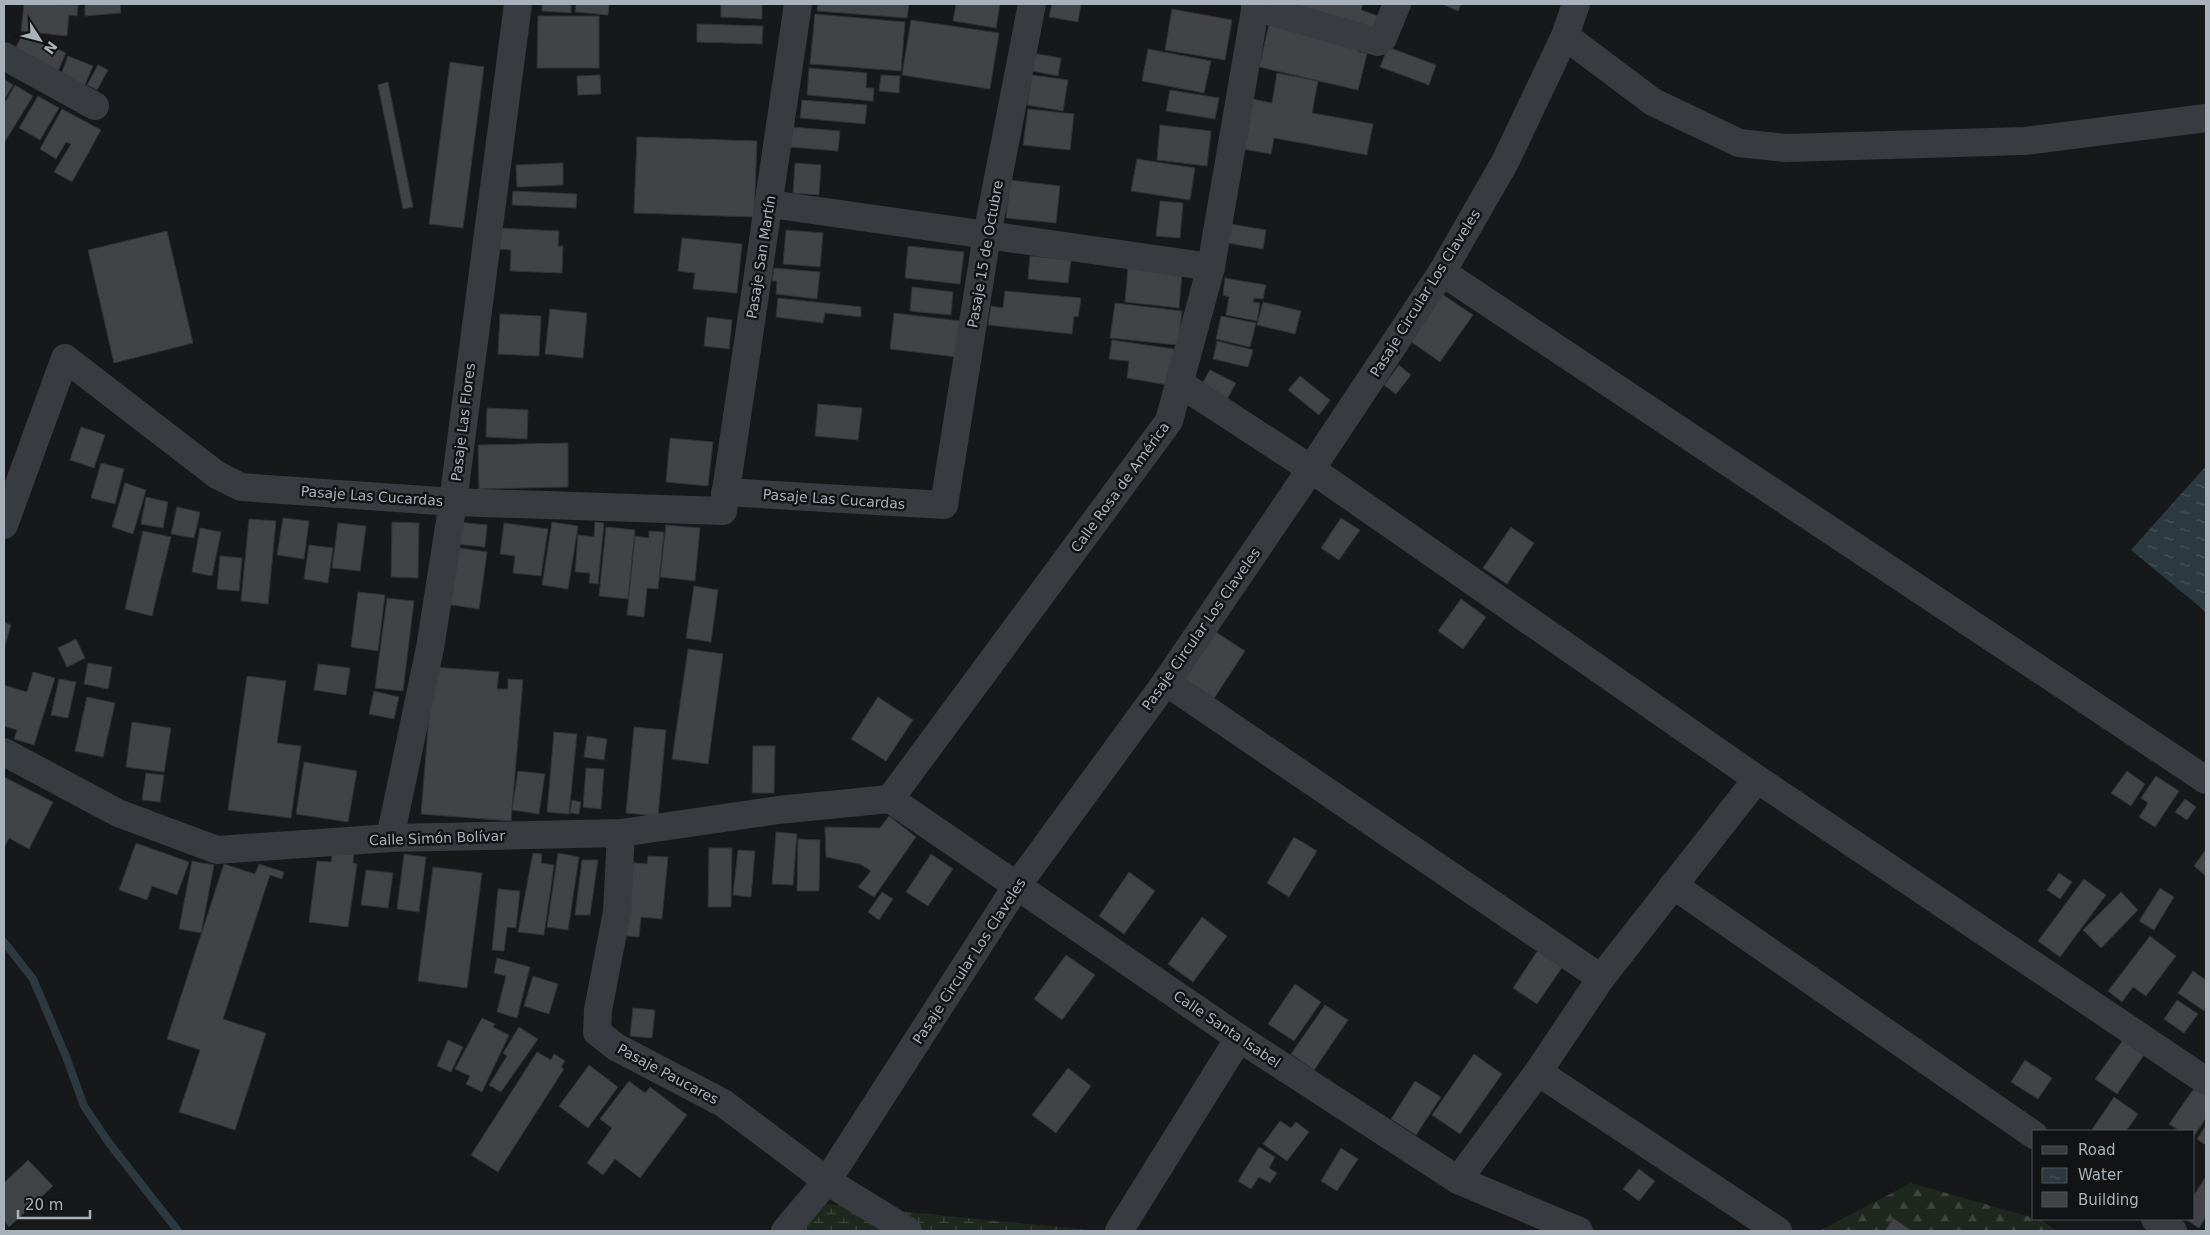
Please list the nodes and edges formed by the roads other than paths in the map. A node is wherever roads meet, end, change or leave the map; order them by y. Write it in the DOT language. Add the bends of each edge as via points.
graph roads {
  1 [pos="518,4"];
  2 [pos="798,4"];
  3 [pos="1032,4"];
  4 [pos="1397,4"];
  5 [pos="1576,4"];
  6 [pos="1255,6"];
  7 [pos="1565,36"];
  8 [pos="4,56"];
  9 [pos="95,106"];
  10 [pos="2206,118"];
  11 [pos="770,204"];
  12 [pos="987,235"];
  13 [pos="1210,267"];
  14 [pos="1442,272"];
  15 [pos="1179,383"];
  16 [pos="1312,469"];
  17 [pos="724,501"];
  18 [pos="453,502"];
  19 [pos="944,505"];
  20 [pos="4,525"];
  21 [pos="1166,682"];
  22 [pos="4,752"];
  23 [pos="1757,778"];
  24 [pos="2206,780"];
  25 [pos="890,799"];
  26 [pos="621,833"];
  27 [pos="390,838"];
  28 [pos="1673,885"];
  29 [pos="1016,887"];
  30 [pos="1601,978"];
  31 [pos="1239,1038"];
  32 [pos="1538,1072"];
  33 [pos="2206,1081"];
  34 [pos="2032,1134"];
  35 [pos="1458,1180"];
  36 [pos="827,1181"];
  37 [pos="2156,1220"];
  38 [pos="785,1231"];
  39 [pos="908,1231"];
  40 [pos="1119,1231"];
  41 [pos="1579,1231"];
  42 [pos="1778,1231"];
  43 [pos="2173,1231"];
  1 -- 18 [label="street, Pasaje Las Flores"];
  2 -- 11 [label="street, Pasaje San Martín"];
  3 -- 12 [label="street, Pasaje 15 de Octubre"];
  4 -- 6 [label="street" via="1383,38 1378,42"];
  5 -- 7 [label="street, Pasaje Circular Los Claveles"];
  6 -- 13 [label="street, Calle Rosa de América"];
  7 -- 10 [label="street" via="1653,102 1739,142 1786,148 2025,141"];
  7 -- 14 [label="street, Pasaje Circular Los Claveles" via="1505,162"];
  8 -- 9 [label="street"];
  11 -- 12 [label="street"];
  11 -- 17 [label="street, Pasaje San Martín"];
  12 -- 13 [label="street"];
  12 -- 19 [label="street, Pasaje 15 de Octubre"];
  13 -- 15 [label="street, Calle Rosa de América"];
  14 -- 16 [label="street, Pasaje Circular Los Claveles"];
  14 -- 24 [label="street"];
  15 -- 16 [label="street"];
  15 -- 25 [label="street, Calle Rosa de América" via="1169,422"];
  16 -- 21 [label="street, Pasaje Circular Los Claveles"];
  16 -- 23 [label="street"];
  17 -- 18 [label="street, Pasaje Las Cucardas"];
  17 -- 19 [label="street, Pasaje Las Cucardas"];
  18 -- 20 [label="street, Pasaje Las Cucardas" via="241,487 217,475 65,358"];
  18 -- 27 [label="street, Pasaje Las Flores" via="430,648"];
  21 -- 29 [label="street, Pasaje Circular Los Claveles"];
  21 -- 30 [label="street"];
  22 -- 27 [label="street, Calle Simón Bolívar" via="118,814 218,850"];
  23 -- 28 [label="street"];
  23 -- 33 [label="street"];
  25 -- 26 [label="street, Calle Simón Bolívar" via="778,810"];
  25 -- 29 [label="street, Calle Santa Isabel"];
  26 -- 27 [label="street, Calle Simón Bolívar"];
  26 -- 36 [label="street, Pasaje Paucares" via="617,912 598,1010 597,1032 616,1047 722,1103"];
  28 -- 30 [label="street"];
  28 -- 34 [label="street"];
  29 -- 31 [label="street, Calle Santa Isabel"];
  29 -- 36 [label="street, Pasaje Circular Los Claveles"];
  30 -- 32 [label="street"];
  31 -- 35 [label="street, Calle Santa Isabel"];
  31 -- 40 [label="street"];
  32 -- 35 [label="street"];
  32 -- 42 [label="street"];
  35 -- 41 [label="street, Calle Santa Isabel"];
  36 -- 38 [label="street, Pasaje Circular Los Claveles"];
  36 -- 39 [label="street"];
  37 -- 43 [label="street"];
}
